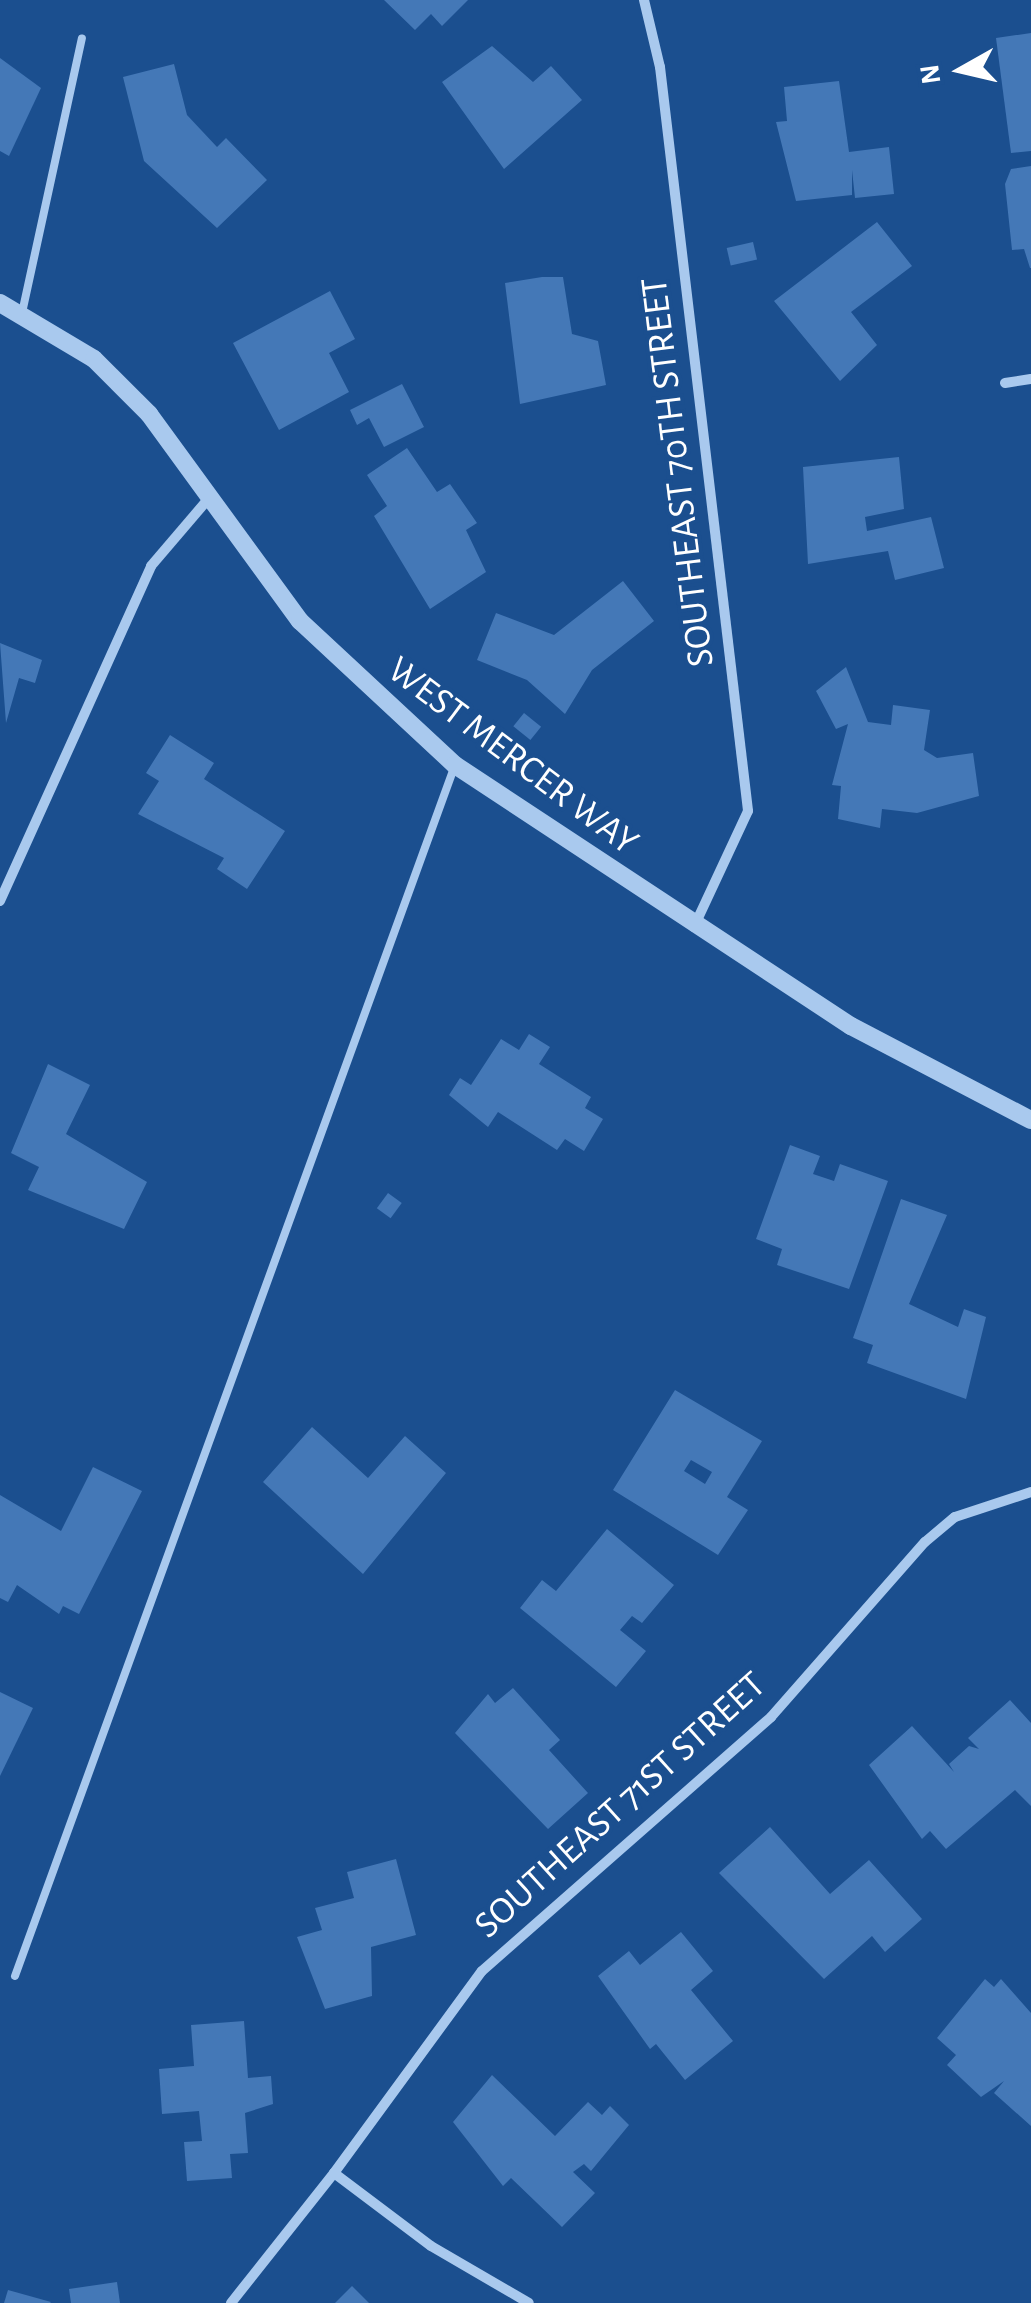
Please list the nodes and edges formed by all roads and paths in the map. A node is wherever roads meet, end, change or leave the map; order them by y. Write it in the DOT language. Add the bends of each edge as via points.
graph roads {
  1 [pos="644,0"];
  2 [pos="82,38"];
  3 [pos="0,303"];
  4 [pos="22,313"];
  5 [pos="1031,379"];
  6 [pos="1005,382"];
  7 [pos="208,498"];
  8 [pos="455,765"];
  9 [pos="0,901"];
  10 [pos="694,928"];
  11 [pos="1031,1120"];
  12 [pos="1031,1492"];
  13 [pos="15,1976"];
  14 [pos="334,2173"];
  15 [pos="231,2303"];
  16 [pos="529,2303"];
  1 -- 10 [label="street, SOUTHEAST 70TH STREET" via="660,67 748,811"];
  2 -- 4 [label="lane"];
  3 -- 4 [label="street, WEST MERCER WAY"];
  4 -- 7 [label="street, WEST MERCER WAY" via="94,359 148,414"];
  5 -- 6 [label="street"];
  7 -- 8 [label="street, WEST MERCER WAY" via="300,621"];
  7 -- 9 [label="street" via="151,566"];
  8 -- 10 [label="street, WEST MERCER WAY"];
  8 -- 13 [label="lane"];
  10 -- 11 [label="street, WEST MERCER WAY" via="852,1026"];
  12 -- 14 [label="street, SOUTHEAST 71ST STREET" via="955,1516 924,1542 772,1717 482,1971"];
  14 -- 15 [label="street, SOUTHEAST 71ST STREET"];
  14 -- 16 [label="street" via="431,2246"];
}
